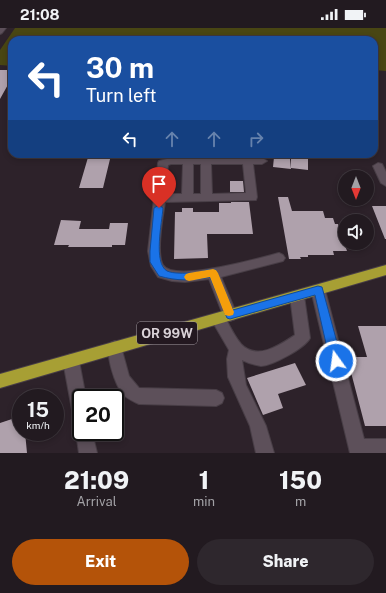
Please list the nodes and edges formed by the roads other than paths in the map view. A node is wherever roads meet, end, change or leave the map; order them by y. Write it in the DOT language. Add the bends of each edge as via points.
graph roads {
  1 [pos="3,28"];
  2 [pos="0,32"];
  3 [pos="188,161"];
  4 [pos="206,161"];
  5 [pos="248,161"];
  6 [pos="262,161"];
  7 [pos="378,166"];
  8 [pos="386,183"];
  9 [pos="160,198"];
  10 [pos="187,198"];
  11 [pos="207,198"];
  12 [pos="279,258"];
  13 [pos="386,270"];
  14 [pos="213,273"];
  15 [pos="318,290"];
  16 [pos="297,296"];
  17 [pos="224,317"];
  18 [pos="115,348"];
  19 [pos="236,350"];
  20 [pos="71,361"];
  21 [pos="0,381"];
  22 [pos="76,389"];
  23 [pos="216,398"];
  24 [pos="86,441"];
  25 [pos="386,448"];
  26 [pos="358,450"];
  27 [pos="88,453"];
  28 [pos="265,453"];
  1 -- 2 [label="lane"];
  3 -- 4 [label="lane"];
  3 -- 9 [label="lane" via="163,163"];
  3 -- 10 [label="lane"];
  4 -- 5 [label="lane"];
  4 -- 11 [label="lane"];
  5 -- 6 [label="lane"];
  5 -- 11 [label="lane" via="252,197"];
  7 -- 8 [label="lane"];
  9 -- 10 [label="lane"];
  9 -- 14 [label="lane" via="154,251 155,262 162,273 176,277"];
  10 -- 11 [label="lane"];
  12 -- 14 [label="lane"];
  13 -- 15 [label="highway, OR 99W"];
  14 -- 17 [label="lane"];
  15 -- 16 [label="highway, OR 99W"];
  15 -- 26 [label="lane"];
  16 -- 17 [label="highway, OR 99W"];
  16 -- 19 [label="lane" via="303,338 284,352 262,359"];
  17 -- 18 [label="highway, OR 99W"];
  17 -- 19 [label="lane"];
  18 -- 20 [label="highway, OR 99W"];
  18 -- 23 [label="lane" via="126,386 134,394"];
  19 -- 28 [label="lane" via="235,374 239,388 255,418"];
  20 -- 21 [label="highway, OR 99W"];
  20 -- 22 [label="lane"];
  24 -- 27 [label="lane"];
  25 -- 26 [label="lane"];
}
